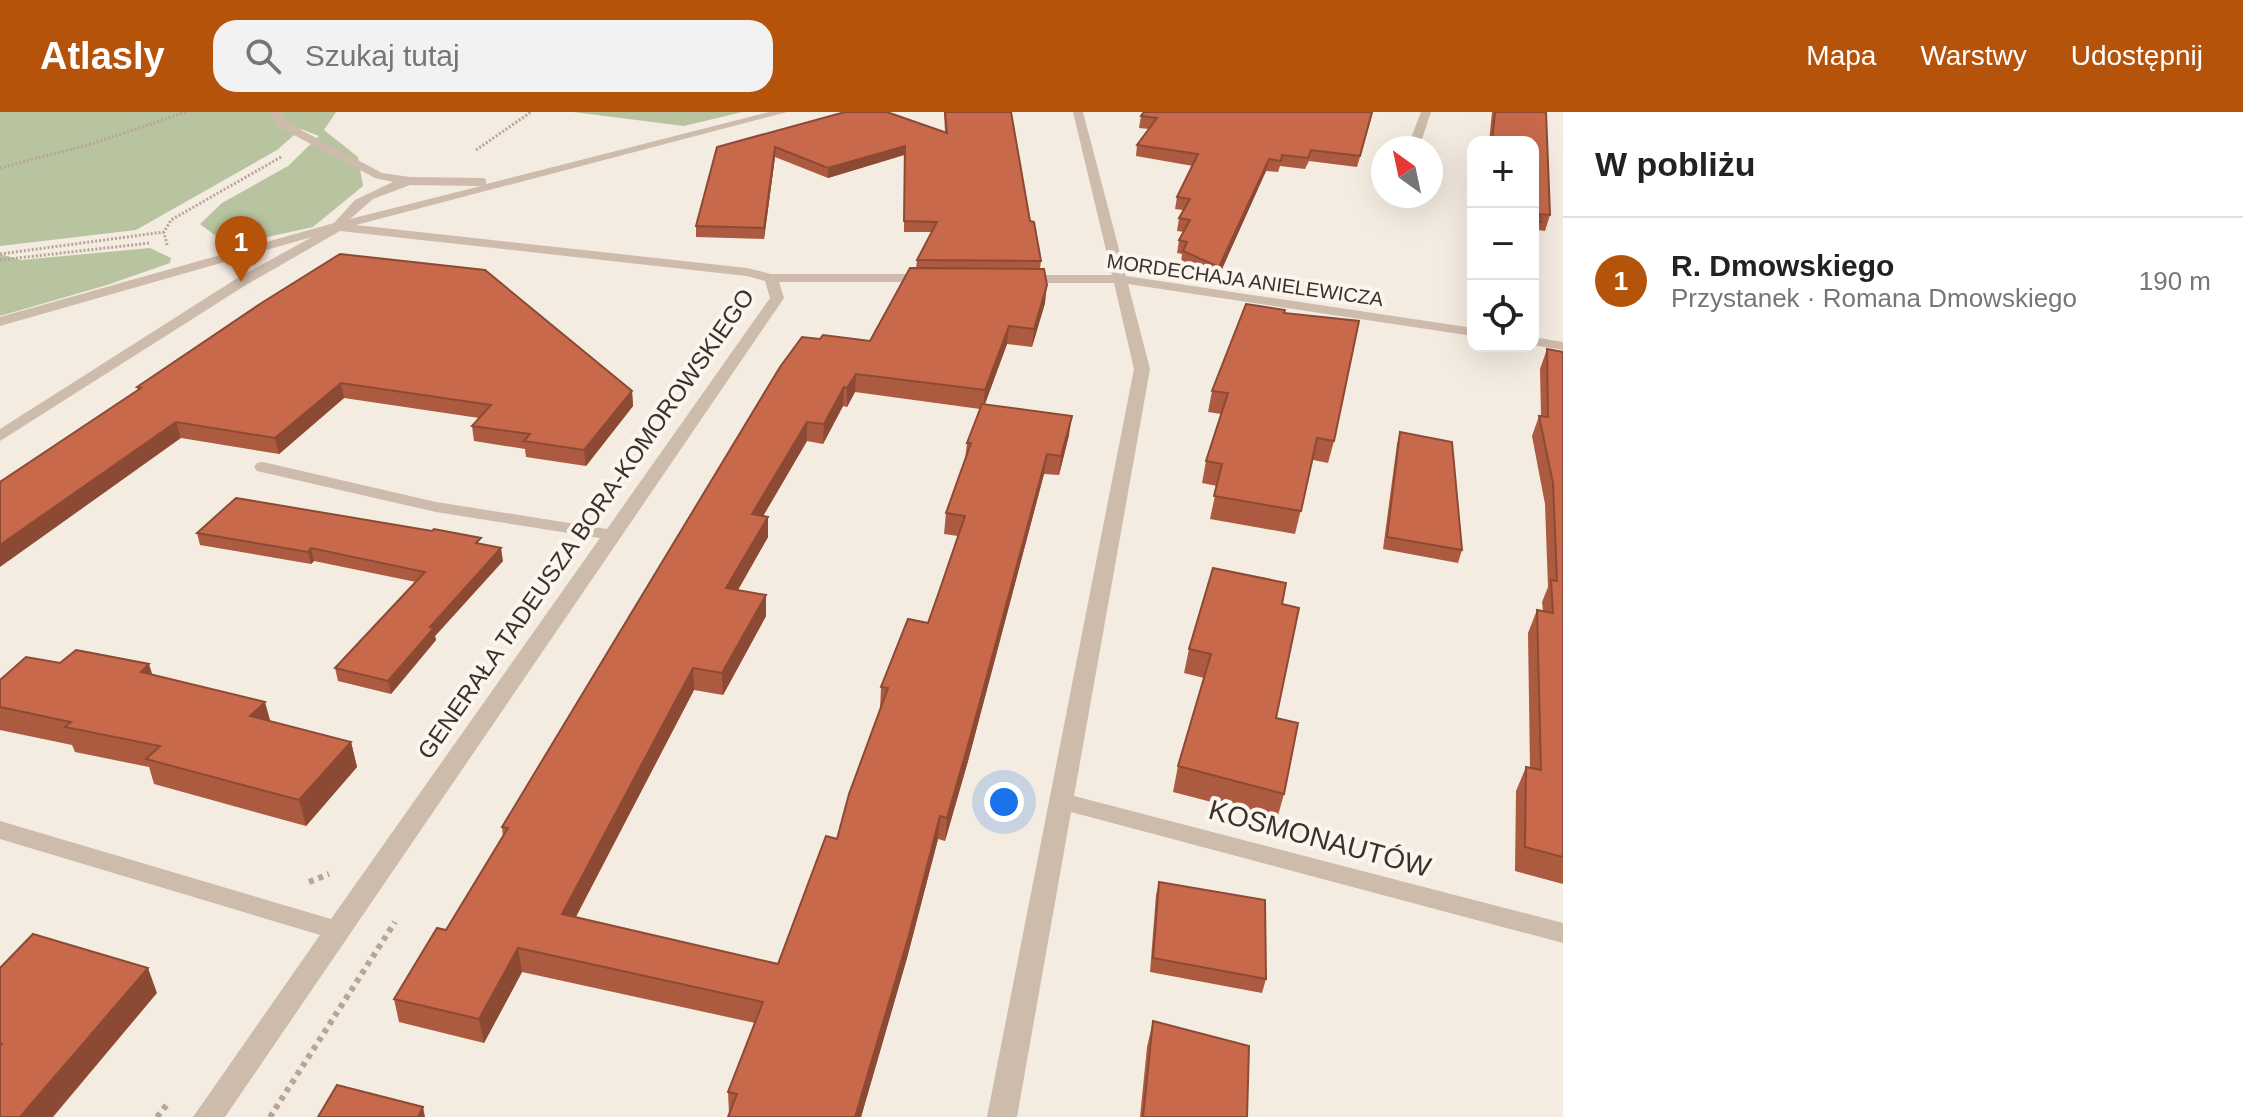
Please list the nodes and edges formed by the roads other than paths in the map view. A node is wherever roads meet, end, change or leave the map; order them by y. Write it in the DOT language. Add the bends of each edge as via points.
graph roads {
  1 [pos="276,112"];
  2 [pos="782,112"];
  3 [pos="1078,112"];
  4 [pos="1426,112"];
  5 [pos="1417,136"];
  6 [pos="410,181"];
  7 [pos="506,182"];
  8 [pos="338,227"];
  9 [pos="771,278"];
  10 [pos="946,278"];
  11 [pos="1009,279"];
  12 [pos="1121,279"];
  13 [pos="0,322"];
  14 [pos="1467,331"];
  15 [pos="1539,342"];
  16 [pos="1563,346"];
  17 [pos="0,436"];
  18 [pos="263,467"];
  19 [pos="613,535"];
  20 [pos="1061,801"];
  21 [pos="0,830"];
  22 [pos="337,930"];
  23 [pos="1563,933"];
  24 [pos="208,1117"];
  25 [pos="1002,1117"];
  1 -- 6 [label="street" via="281,124 379,176"];
  2 -- 7 [label="street"];
  3 -- 12 [label="street"];
  4 -- 5 [label="street"];
  6 -- 7 [label="street"];
  6 -- 8 [label="street" via="384,187 344,216"];
  7 -- 8 [label="street"];
  8 -- 9 [label="street, GENERAŁA TADEUSZA BORA-KOMOROWSKIEGO"];
  8 -- 13 [label="street"];
  8 -- 17 [label="street" via="241,282"];
  9 -- 10 [label="street"];
  9 -- 19 [label="street, GENERAŁA TADEUSZA BORA-KOMOROWSKIEGO" via="777,298"];
  11 -- 12 [label="street, MORDECHAJA ANIELEWICZA"];
  12 -- 14 [label="street, MORDECHAJA ANIELEWICZA"];
  12 -- 20 [label="street" via="1142,369"];
  15 -- 16 [label="street"];
  18 -- 19 [label="street" via="436,507"];
  19 -- 22 [label="street, GENERAŁA TADEUSZA BORA-KOMOROWSKIEGO"];
  20 -- 23 [label="street, KOSMONAUTÓW"];
  20 -- 25 [label="street"];
  21 -- 22 [label="street"];
  22 -- 24 [label="street, GENERAŁA TADEUSZA BORA-KOMOROWSKIEGO"];
}
